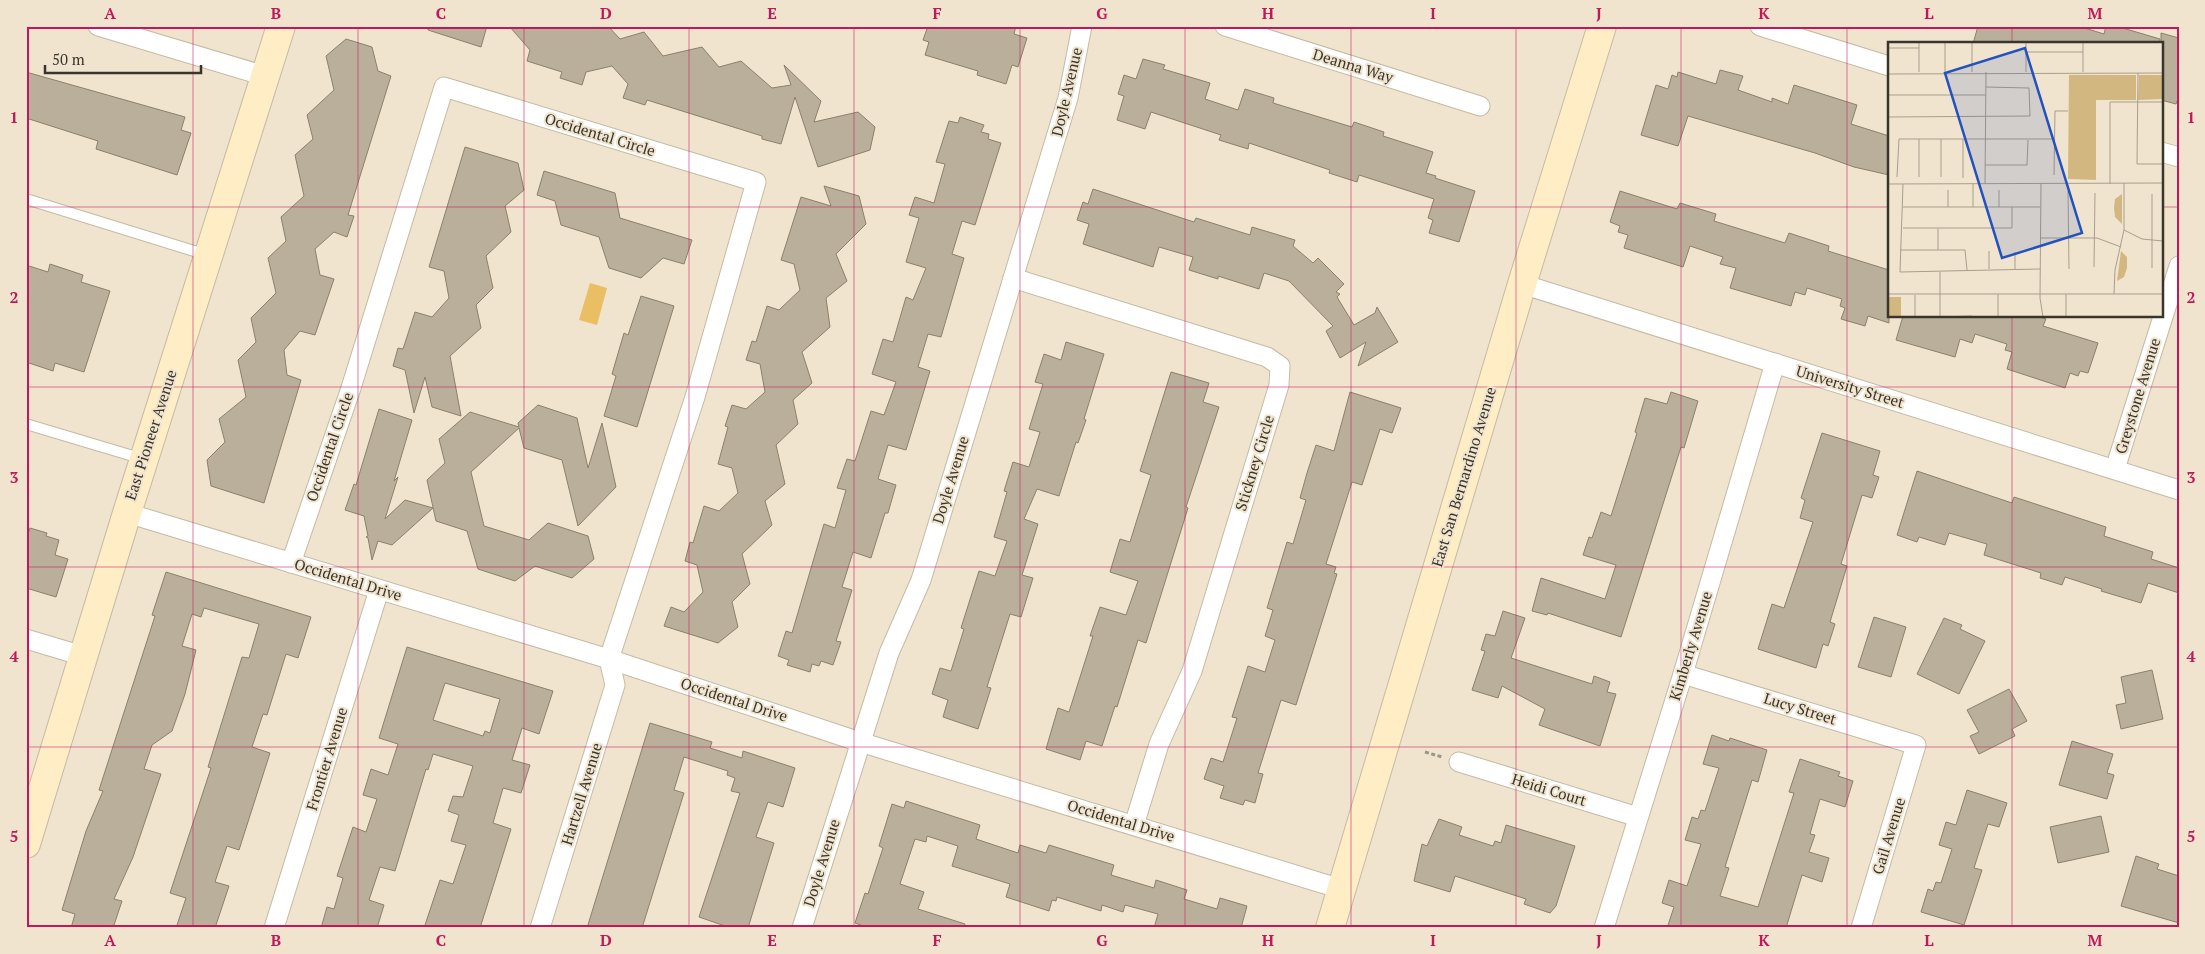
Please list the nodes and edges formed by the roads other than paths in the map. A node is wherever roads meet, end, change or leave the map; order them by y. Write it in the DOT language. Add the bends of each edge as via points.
graph roads {
  1 [pos="98,26"];
  2 [pos="281,26"];
  3 [pos="1082,26"];
  4 [pos="1225,26"];
  5 [pos="1602,26"];
  6 [pos="1760,26"];
  7 [pos="1888,66"];
  8 [pos="265,76"];
  9 [pos="1480,106"];
  10 [pos="2162,152"];
  11 [pos="2179,157"];
  12 [pos="26,199"];
  13 [pos="208,255"];
  14 [pos="2179,266"];
  15 [pos="1013,278"];
  16 [pos="1522,284"];
  17 [pos="1775,363"];
  18 [pos="26,424"];
  19 [pos="144,459"];
  20 [pos="2115,469"];
  21 [pos="2179,490"];
  22 [pos="127,513"];
  23 [pos="291,563"];
  24 [pos="379,590"];
  25 [pos="26,639"];
  26 [pos="83,656"];
  27 [pos="609,659"];
  28 [pos="1684,674"];
  29 [pos="860,742"];
  30 [pos="1916,745"];
  31 [pos="1460,762"];
  32 [pos="1638,817"];
  33 [pos="1134,826"];
  34 [pos="26,844"];
  35 [pos="1341,889"];
  36 [pos="274,928"];
  37 [pos="540,928"];
  38 [pos="802,928"];
  39 [pos="1330,928"];
  40 [pos="1604,928"];
  41 [pos="1861,928"];
  1 -- 8 [label="street"];
  2 -- 8 [label="street, East Pioneer Avenue"];
  3 -- 15 [label="street, Doyle Avenue" via="1068,98"];
  4 -- 9 [label="street, Deanna Way"];
  5 -- 16 [label="street, East San Bernardino Avenue"];
  6 -- 7 [label="street"];
  8 -- 13 [label="street, East Pioneer Avenue"];
  10 -- 11 [label="street"];
  12 -- 13 [label="lane"];
  13 -- 19 [label="street, East Pioneer Avenue"];
  14 -- 20 [label="street, Greystone Avenue"];
  15 -- 29 [label="street, Doyle Avenue" via="920,580 889,653"];
  15 -- 33 [label="street, Stickney Circle" via="1267,357 1280,366 1279,385 1192,671 1159,744"];
  16 -- 17 [label="street, University Street"];
  16 -- 35 [label="street, East San Bernardino Avenue"];
  17 -- 20 [label="street, University Street"];
  17 -- 28 [label="street, Kimberly Avenue"];
  18 -- 19 [label="lane"];
  19 -- 22 [label="street, East Pioneer Avenue"];
  20 -- 21 [label="street, University Street"];
  22 -- 23 [label="street, Occidental Drive"];
  22 -- 26 [label="street, East Pioneer Avenue"];
  23 -- 24 [label="street, Occidental Drive"];
  23 -- 27 [label="street, Occidental Circle" via="351,388 444,87 756,182 695,397"];
  24 -- 27 [label="street, Occidental Drive"];
  24 -- 36 [label="street, Frontier Avenue"];
  25 -- 26 [label="street"];
  26 -- 34 [label="street, East Pioneer Avenue"];
  27 -- 29 [label="street, Occidental Drive"];
  27 -- 37 [label="street, Hartzell Avenue" via="615,685"];
  28 -- 30 [label="street, Lucy Street"];
  28 -- 32 [label="street, Kimberly Avenue"];
  29 -- 33 [label="street, Occidental Drive"];
  29 -- 38 [label="street, Doyle Avenue"];
  30 -- 41 [label="street, Gail Avenue"];
  31 -- 32 [label="street, Heidi Court"];
  32 -- 40 [label="street, Kimberly Avenue"];
  33 -- 35 [label="street, Occidental Drive"];
  35 -- 39 [label="street, East San Bernardino Avenue"];
}
